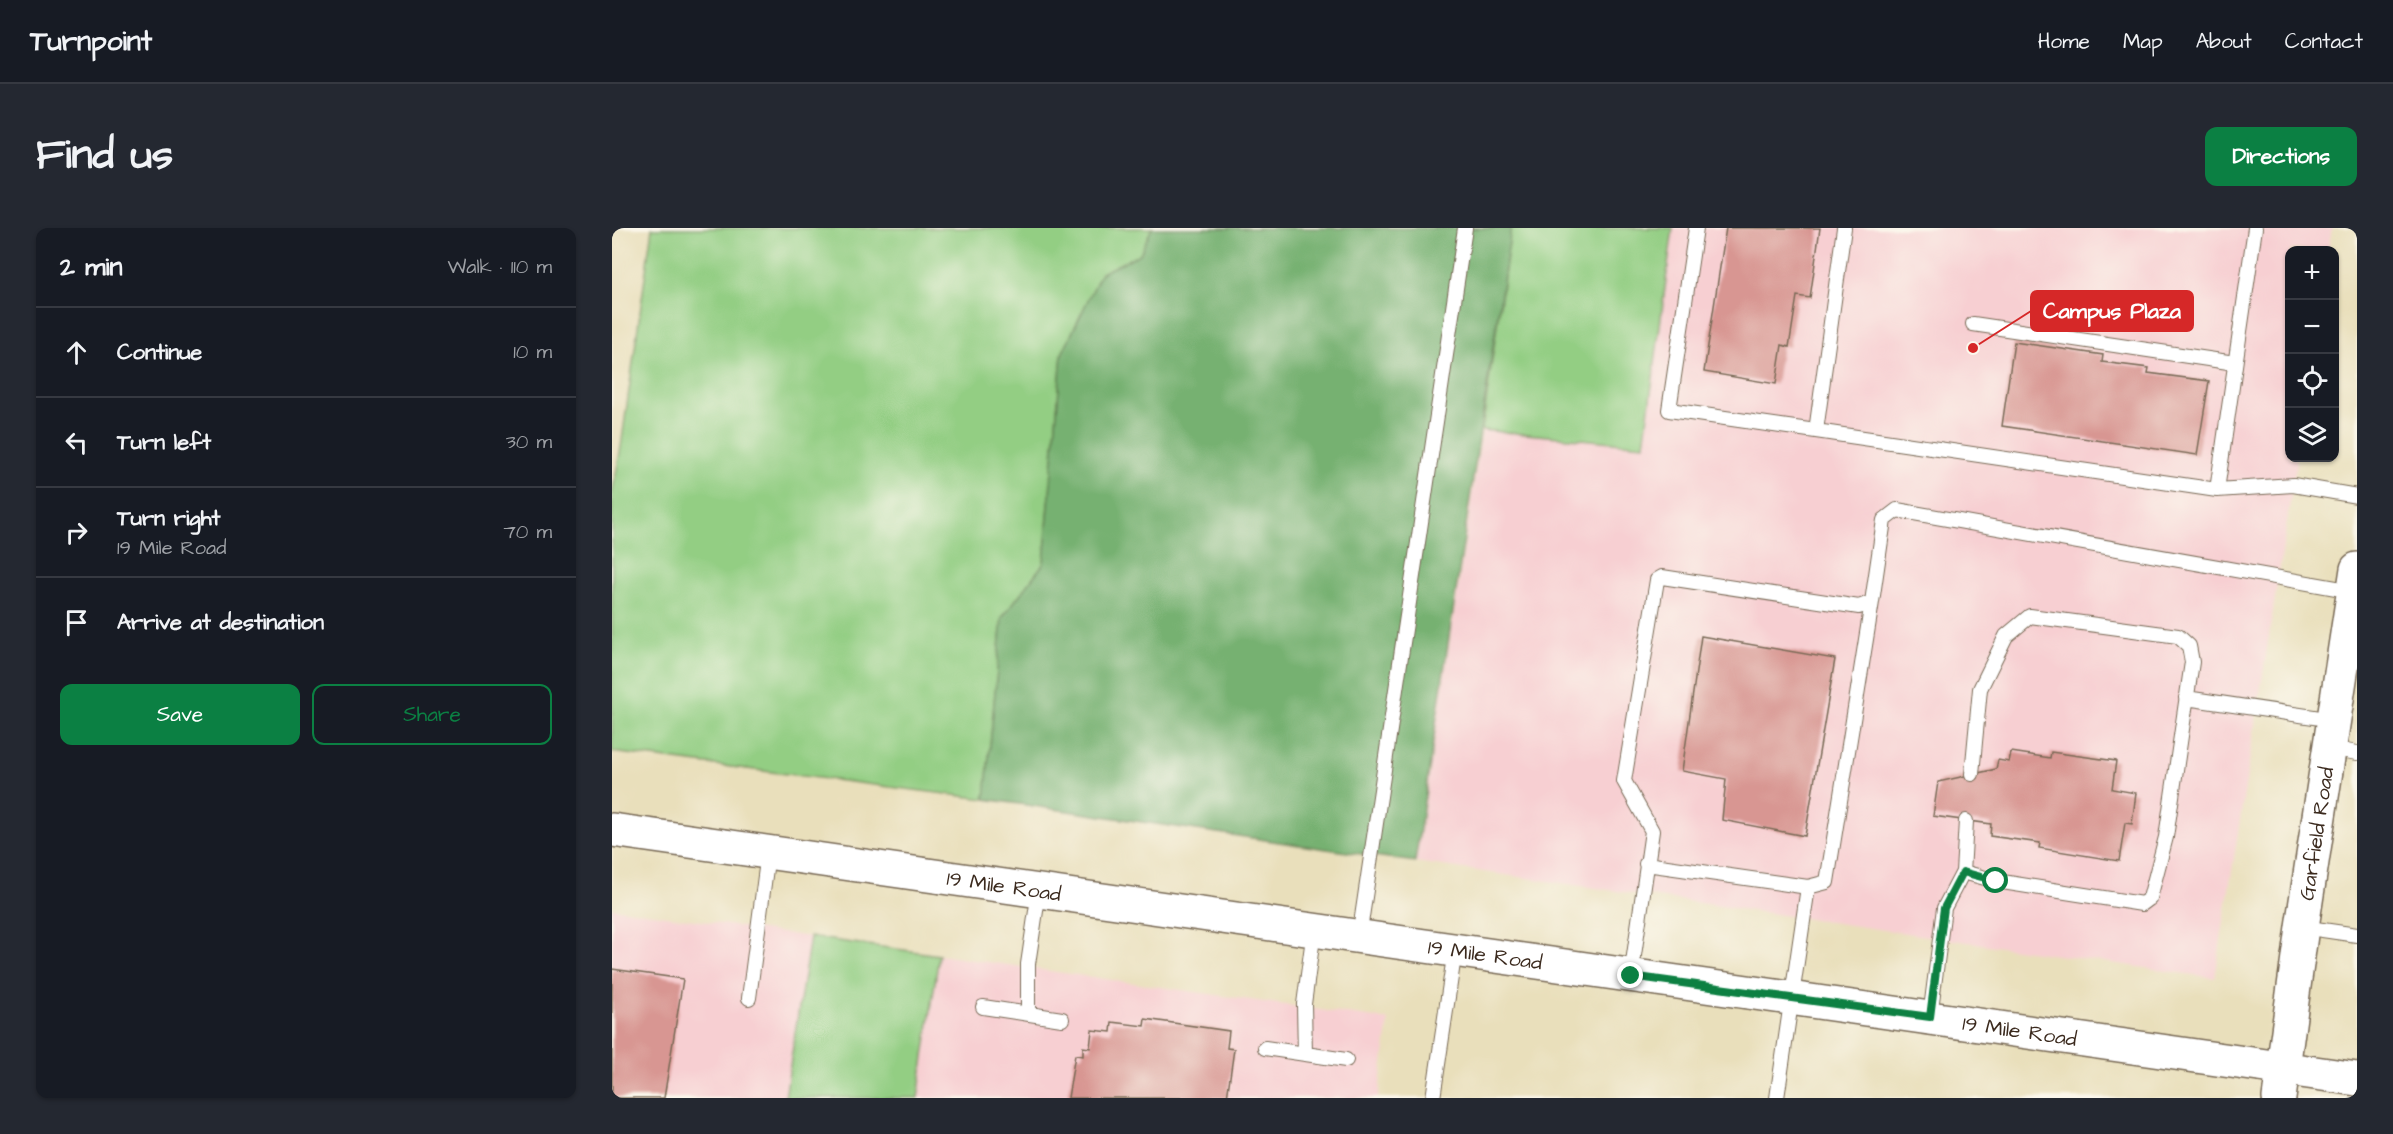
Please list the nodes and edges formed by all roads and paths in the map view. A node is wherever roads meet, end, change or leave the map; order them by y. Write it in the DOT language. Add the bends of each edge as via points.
graph roads {
  1 [pos="1465,228"];
  2 [pos="1696,228"];
  3 [pos="1844,228"];
  4 [pos="2255,228"];
  5 [pos="1973,324"];
  6 [pos="2235,363"];
  7 [pos="1816,431"];
  8 [pos="2217,490"];
  9 [pos="2357,496"];
  10 [pos="2356,580"];
  11 [pos="1872,602"];
  12 [pos="2350,661"];
  13 [pos="2186,698"];
  14 [pos="2340,740"];
  15 [pos="1972,774"];
  16 [pos="1966,821"];
  17 [pos="612,830"];
  18 [pos="768,852"];
  19 [pos="1646,864"];
  20 [pos="1963,872"];
  21 [pos="1808,888"];
  22 [pos="1039,890"];
  23 [pos="2302,927"];
  24 [pos="1314,930"];
  25 [pos="2357,935"];
  26 [pos="1359,937"];
  27 [pos="1455,950"];
  28 [pos="1631,976"];
  29 [pos="749,998"];
  30 [pos="1791,998"];
  31 [pos="983,1007"];
  32 [pos="1028,1014"];
  33 [pos="1930,1017"];
  34 [pos="1062,1019"];
  35 [pos="1265,1048"];
  36 [pos="1305,1054"];
  37 [pos="1346,1060"];
  38 [pos="2357,1079"];
  39 [pos="2281,1083"];
  40 [pos="1433,1098"];
  41 [pos="1777,1098"];
  1 -- 26 [label="lane"];
  2 -- 7 [label="lane" via="1669,410"];
  3 -- 7 [label="lane"];
  4 -- 6 [label="lane"];
  5 -- 6 [label="lane"];
  6 -- 8 [label="lane"];
  7 -- 8 [label="lane"];
  8 -- 9 [label="lane" via="2293,485"];
  10 -- 11 [label="lane" via="1897,510 1884,520"];
  10 -- 12 [label="street, Garfield Road"];
  11 -- 19 [label="lane" via="1859,607 1662,577 1657,580 1624,781 1652,831"];
  11 -- 21 [label="lane" via="1827,882"];
  12 -- 14 [label="street, Garfield Road"];
  13 -- 14 [label="lane"];
  13 -- 15 [label="lane" via="2192,662 2189,646 2178,636 2030,616 2006,636 1980,689"];
  13 -- 20 [label="lane" via="2166,837 2150,898 2142,904 1996,881"];
  14 -- 23 [label="street, Garfield Road"];
  16 -- 20 [label="lane"];
  17 -- 18 [label="street, 19 Mile Road"];
  18 -- 22 [label="street, 19 Mile Road"];
  18 -- 29 [label="lane"];
  19 -- 21 [label="lane"];
  19 -- 28 [label="lane"];
  20 -- 33 [label="lane" via="1944,908"];
  21 -- 30 [label="lane"];
  22 -- 24 [label="street, 19 Mile Road"];
  22 -- 32 [label="lane" via="1028,964"];
  23 -- 25 [label="lane"];
  23 -- 39 [label="street, Garfield Road"];
  24 -- 26 [label="street, 19 Mile Road"];
  24 -- 36 [label="lane" via="1304,1004"];
  26 -- 27 [label="street, 19 Mile Road"];
  27 -- 28 [label="street, 19 Mile Road"];
  27 -- 40 [label="lane"];
  28 -- 30 [label="street, 19 Mile Road"];
  30 -- 33 [label="street, 19 Mile Road"];
  30 -- 41 [label="lane"];
  31 -- 32 [label="lane"];
  32 -- 34 [label="lane"];
  33 -- 39 [label="street, 19 Mile Road"];
  35 -- 36 [label="lane"];
  36 -- 37 [label="lane"];
  38 -- 39 [label="street, 19 Mile Road"];
}
